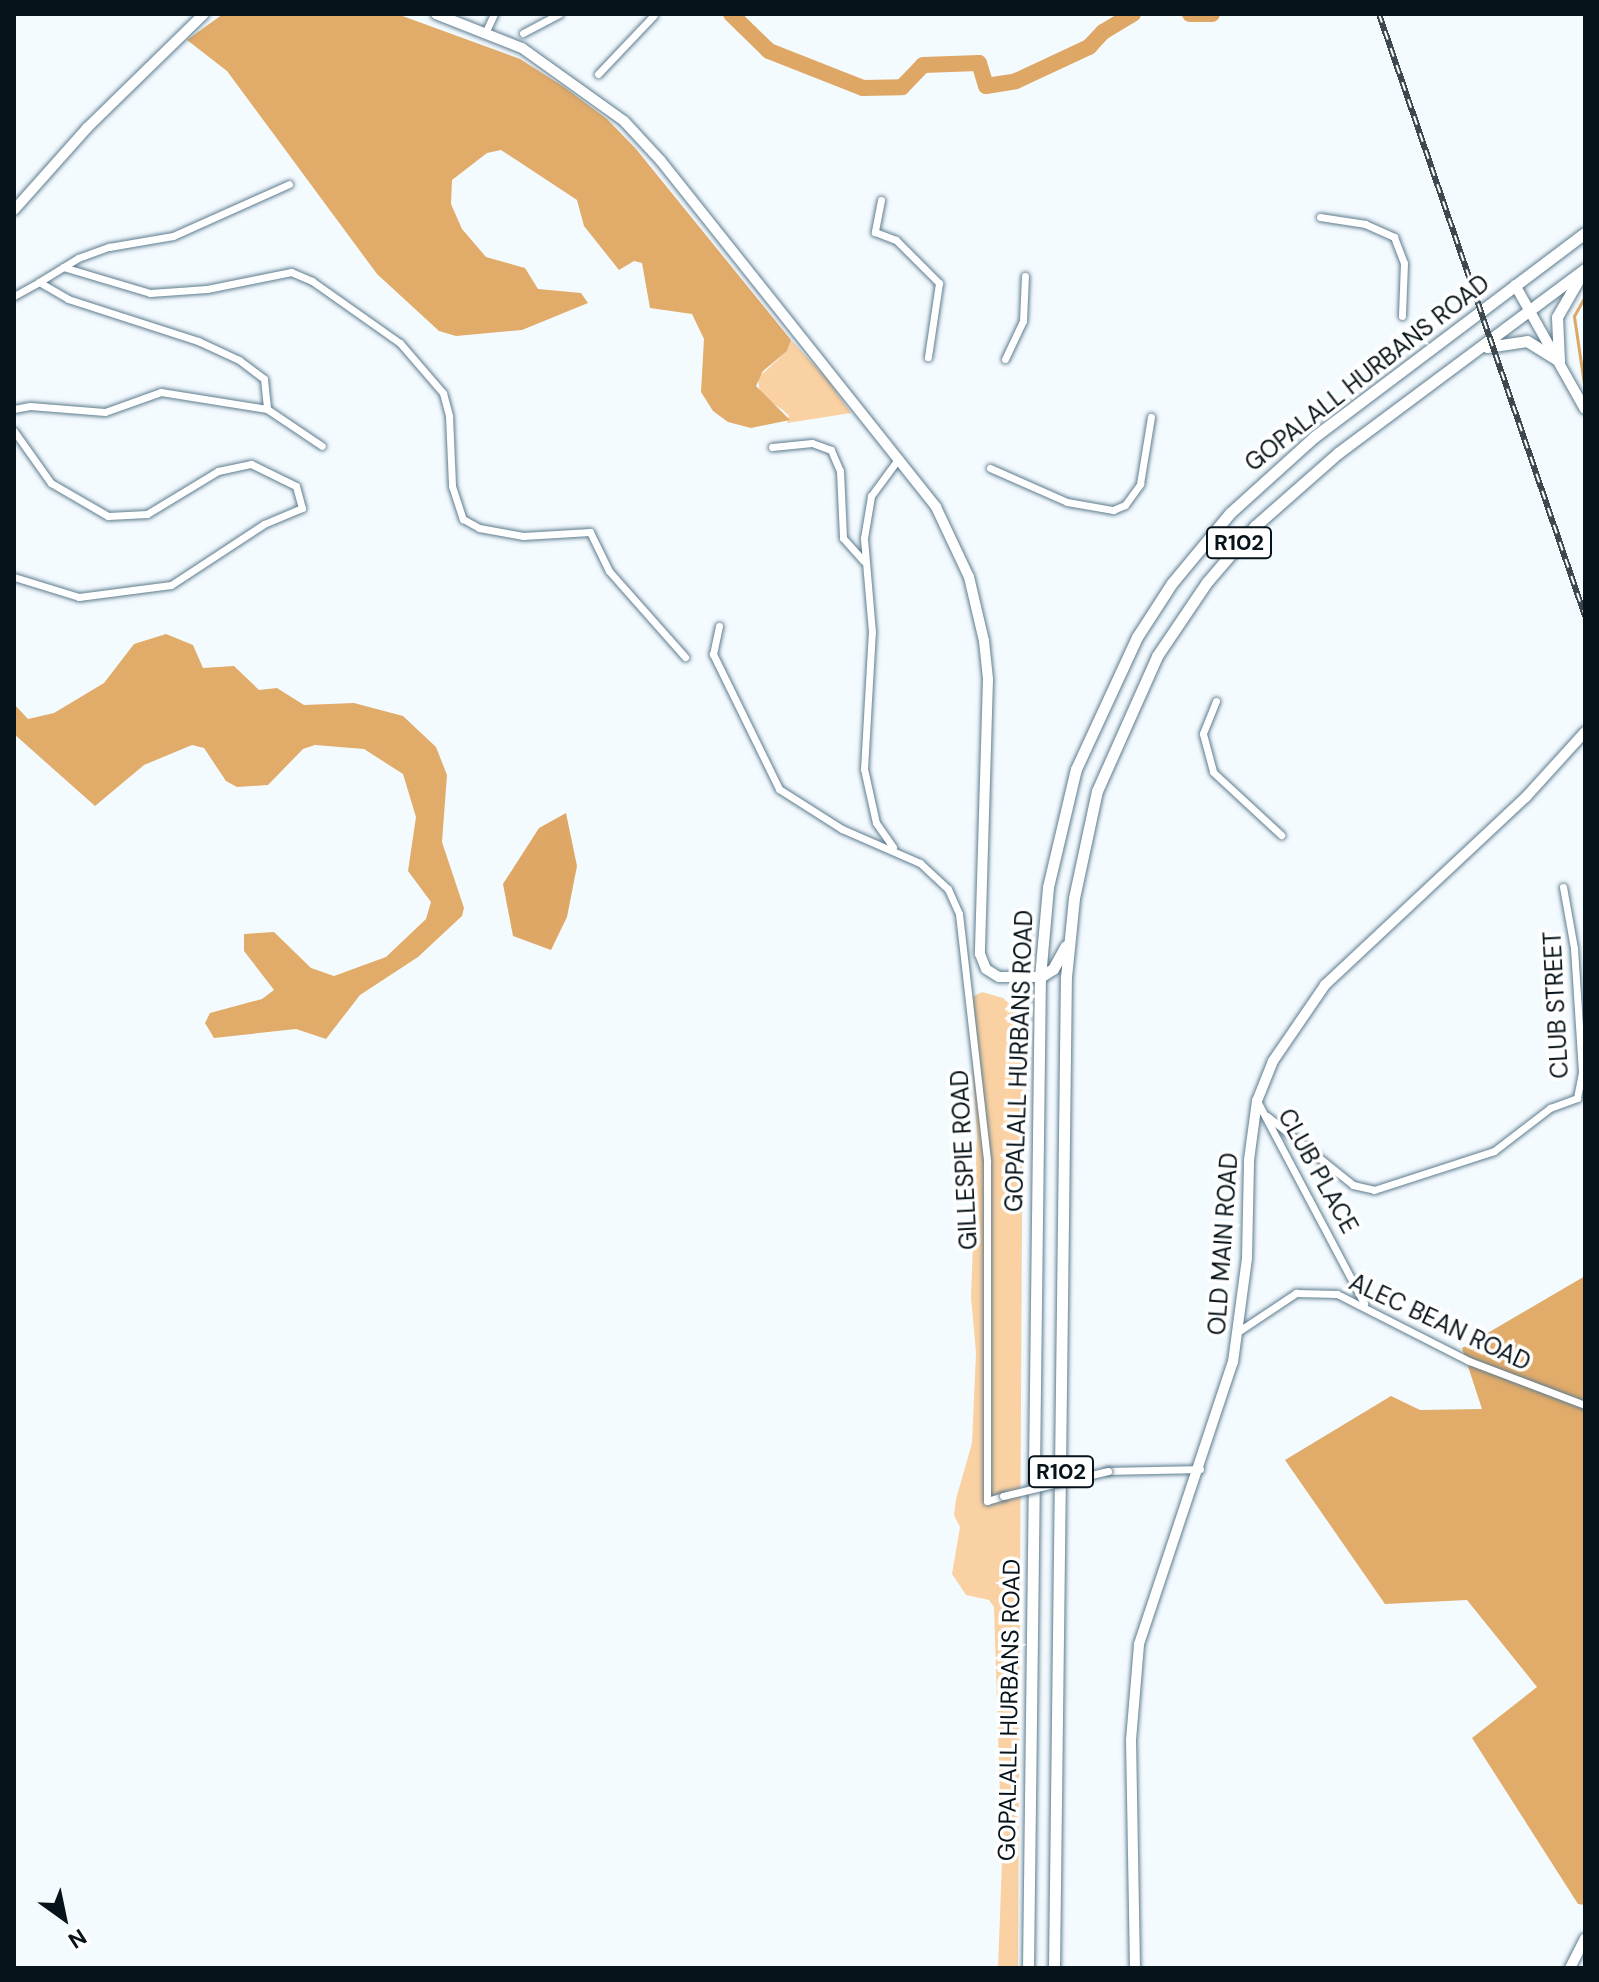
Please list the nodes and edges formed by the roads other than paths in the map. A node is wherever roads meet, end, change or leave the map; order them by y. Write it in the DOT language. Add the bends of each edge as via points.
graph roads {
  1 [pos="204,14"];
  2 [pos="436,14"];
  3 [pos="494,14"];
  4 [pos="559,14"];
  5 [pos="654,15"];
  6 [pos="452,16"];
  7 [pos="487,29"];
  8 [pos="523,33"];
  9 [pos="598,74"];
  10 [pos="289,184"];
  11 [pos="881,200"];
  12 [pos="14,210"];
  13 [pos="1320,217"];
  14 [pos="1585,233"];
  15 [pos="63,267"];
  16 [pos="1585,269"];
  17 [pos="1025,276"];
  18 [pos="39,282"];
  19 [pos="1515,285"];
  20 [pos="14,296"];
  21 [pos="1531,309"];
  22 [pos="1402,316"];
  23 [pos="1479,349"];
  24 [pos="928,357"];
  25 [pos="1005,359"];
  26 [pos="1559,361"];
  27 [pos="1584,405"];
  28 [pos="14,409"];
  29 [pos="267,409"];
  30 [pos="1151,417"];
  31 [pos="14,431"];
  32 [pos="322,446"];
  33 [pos="772,447"];
  34 [pos="899,458"];
  35 [pos="990,468"];
  36 [pos="864,561"];
  37 [pos="14,577"];
  38 [pos="719,626"];
  39 [pos="685,657"];
  40 [pos="1216,701"];
  41 [pos="1585,732"];
  42 [pos="878,827"];
  43 [pos="1281,835"];
  44 [pos="869,841"];
  45 [pos="894,848"];
  46 [pos="1563,887"];
  47 [pos="1069,942"];
  48 [pos="1040,977"];
  49 [pos="1067,994"];
  50 [pos="1257,1101"];
  51 [pos="1267,1116"];
  52 [pos="1364,1303"];
  53 [pos="1239,1331"];
  54 [pos="1585,1405"];
  55 [pos="1200,1469"];
  56 [pos="1585,1939"];
  57 [pos="1028,1968"];
  58 [pos="1054,1968"];
  59 [pos="1135,1968"];
  60 [pos="1570,1968"];
  1 -- 12 [label="street" via="87,128"];
  2 -- 6 [label="street"];
  3 -- 7 [label="street"];
  4 -- 8 [label="street"];
  5 -- 9 [label="street"];
  6 -- 34 [label="street" via="522,48 624,121"];
  10 -- 15 [label="street" via="173,236 109,247"];
  11 -- 24 [label="street" via="875,232 896,240 939,283"];
  13 -- 22 [label="street" via="1377,228 1394,237 1401,250"];
  14 -- 19 [label="main road, GOPALALL HURBANS ROAD / R102"];
  15 -- 18 [label="street"];
  15 -- 39 [label="street" via="150,293 207,289 291,272 312,281 400,343 443,393 452,486 463,519 479,528 523,536 590,532 609,571"];
  16 -- 21 [label="main road, GOPALALL HURBANS ROAD / R102"];
  16 -- 26 [label="main road" via="1557,317"];
  17 -- 25 [label="street" via="1023,321"];
  18 -- 20 [label="street"];
  18 -- 29 [label="street" via="68,299 198,341 248,364 264,379"];
  19 -- 21 [label="street"];
  19 -- 48 [label="main road, GOPALALL HURBANS ROAD / R102" via="1276,469 1215,529 1172,583 1118,670 1076,769 1050,872"];
  21 -- 23 [label="main road, GOPALALL HURBANS ROAD / R102"];
  21 -- 26 [label="street"];
  23 -- 26 [label="main road" via="1527,341"];
  23 -- 47 [label="main road, GOPALALL HURBANS ROAD / R102" via="1283,499 1231,552 1173,630 1130,706 1097,791"];
  26 -- 27 [label="street"];
  28 -- 29 [label="street" via="105,412 161,392"];
  29 -- 32 [label="street"];
  30 -- 35 [label="street" via="1147,465 1125,505 1094,509"];
  31 -- 37 [label="street" via="51,483 108,516 147,514 218,471 251,464 296,486 302,508 264,524 171,585 79,597"];
  33 -- 36 [label="street" via="812,443 831,450 840,471 843,538"];
  34 -- 36 [label="street" via="871,496"];
  34 -- 48 [label="street" via="949,529 983,629 988,679 980,954 986,969 999,977"];
  36 -- 42 [label="street" via="872,632 862,743"];
  38 -- 44 [label="street" via="713,654 775,784 803,806"];
  40 -- 43 [label="street" via="1203,734 1213,772"];
  41 -- 50 [label="street, OLD MAIN ROAD" via="1526,797 1325,985 1273,1061"];
  42 -- 44 [label="street"];
  42 -- 45 [label="street"];
  44 -- 45 [label="street"];
  45 -- 55 [label="street, GILLESPIE ROAD, bridge" via="933,872 954,899 972,997 988,1188 987,1501 1108,1471"];
  46 -- 51 [label="street, CLUB STREET" via="1573,933 1582,1072 1577,1098 1550,1108 1494,1151 1374,1190 1353,1185"];
  47 -- 48 [label="main road" via="1053,969"];
  47 -- 49 [label="main road, GOPALALL HURBANS ROAD / R102"];
  48 -- 49 [label="main road" via="1054,980"];
  48 -- 57 [label="main road, GOPALALL HURBANS ROAD / R102"];
  49 -- 58 [label="main road, GOPALALL HURBANS ROAD / R102"];
  50 -- 51 [label="street, CLUB PLACE"];
  50 -- 53 [label="street, OLD MAIN ROAD"];
  51 -- 52 [label="street, CLUB PLACE"];
  52 -- 53 [label="street, ALEC BEAN ROAD" via="1324,1291 1296,1293"];
  52 -- 54 [label="street, ALEC BEAN ROAD" via="1469,1361"];
  53 -- 55 [label="street, OLD MAIN ROAD"];
  55 -- 59 [label="street, OLD MAIN ROAD" via="1150,1604 1136,1662 1131,1740"];
  56 -- 60 [label="street"];
}
